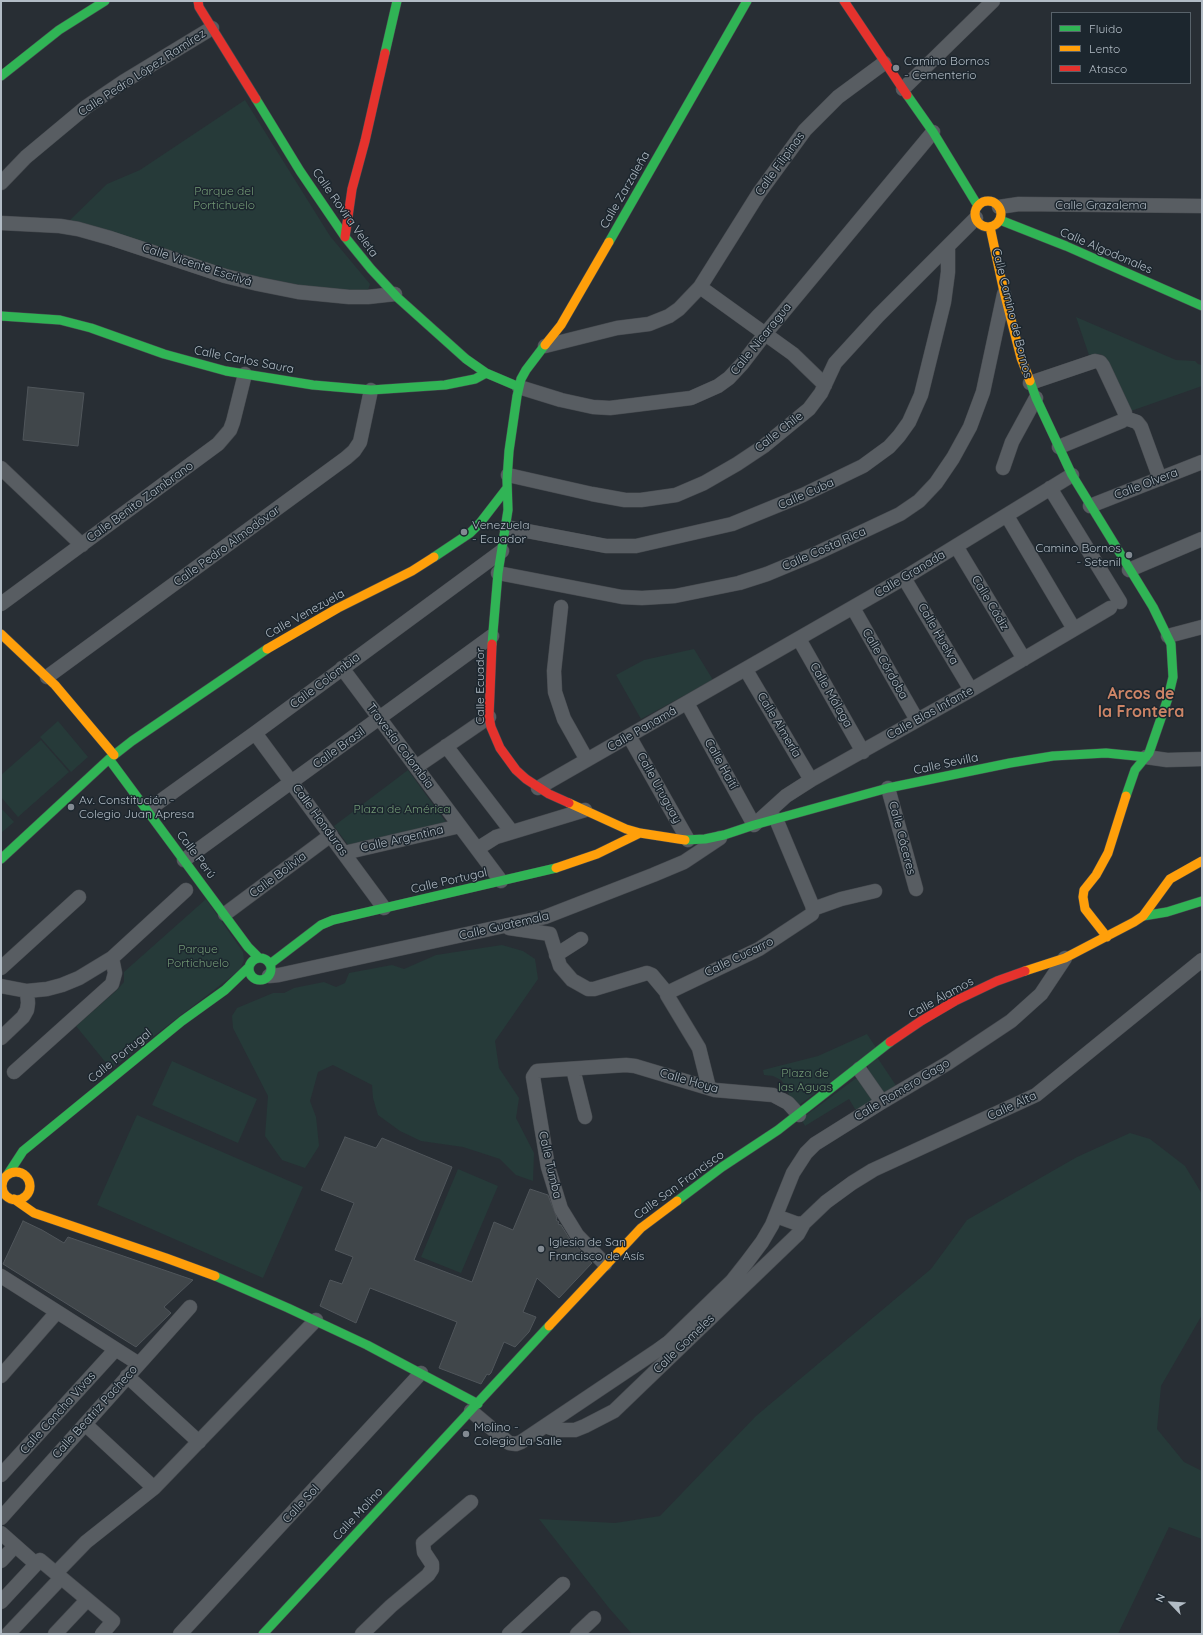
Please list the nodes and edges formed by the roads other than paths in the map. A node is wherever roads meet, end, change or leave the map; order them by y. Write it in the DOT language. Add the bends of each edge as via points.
graph roads {
  1 [pos="105,1"];
  2 [pos="191,1"];
  3 [pos="397,1"];
  4 [pos="748,1"];
  5 [pos="844,1"];
  6 [pos="993,1"];
  7 [pos="199,4"];
  8 [pos="212,28"];
  9 [pos="884,63"];
  10 [pos="1,76"];
  11 [pos="903,89"];
  12 [pos="933,132"];
  13 [pos="1,183"];
  14 [pos="1202,206"];
  15 [pos="977,212"];
  16 [pos="1000,213"];
  17 [pos="1,224"];
  18 [pos="990,227"];
  19 [pos="345,237"];
  20 [pos="948,246"];
  21 [pos="700,287"];
  22 [pos="1004,292"];
  23 [pos="395,294"];
  24 [pos="1202,306"];
  25 [pos="1,316"];
  26 [pos="765,334"];
  27 [pos="545,346"];
  28 [pos="486,373"];
  29 [pos="245,374"];
  30 [pos="1030,383"];
  31 [pos="825,385"];
  32 [pos="519,387"];
  33 [pos="371,390"];
  34 [pos="1036,398"];
  35 [pos="1125,418"];
  36 [pos="1059,447"];
  37 [pos="1202,462"];
  38 [pos="1,468"];
  39 [pos="1003,468"];
  40 [pos="1072,475"];
  41 [pos="1160,479"];
  42 [pos="507,481"];
  43 [pos="1050,488"];
  44 [pos="1090,506"];
  45 [pos="1007,516"];
  46 [pos="506,527"];
  47 [pos="1202,539"];
  48 [pos="82,545"];
  49 [pos="956,546"];
  50 [pos="502,551"];
  51 [pos="1129,570"];
  52 [pos="498,573"];
  53 [pos="904,578"];
  54 [pos="1,604"];
  55 [pos="562,608"];
  56 [pos="853,608"];
  57 [pos="1202,627"];
  58 [pos="1074,629"];
  59 [pos="1,634"];
  60 [pos="492,636"];
  61 [pos="1168,636"];
  62 [pos="799,639"];
  63 [pos="1024,659"];
  64 [pos="342,668"];
  65 [pos="746,670"];
  66 [pos="47,677"];
  67 [pos="971,690"];
  68 [pos="687,703"];
  69 [pos="489,717"];
  70 [pos="380,719"];
  71 [pos="918,720"];
  72 [pos="255,733"];
  73 [pos="629,736"];
  74 [pos="446,746"];
  75 [pos="863,752"];
  76 [pos="112,757"];
  77 [pos="1146,757"];
  78 [pos="1202,759"];
  79 [pos="587,760"];
  80 [pos="416,767"];
  81 [pos="811,780"];
  82 [pos="292,782"];
  83 [pos="538,788"];
  84 [pos="888,788"];
  85 [pos="148,810"];
  86 [pos="585,810"];
  87 [pos="776,819"];
  88 [pos="754,825"];
  89 [pos="460,826"];
  90 [pos="512,832"];
  91 [pos="640,833"];
  92 [pos="331,835"];
  93 [pos="724,835"];
  94 [pos="688,840"];
  95 [pos="477,849"];
  96 [pos="344,853"];
  97 [pos="1,859"];
  98 [pos="184,860"];
  99 [pos="1202,861"];
  100 [pos="501,881"];
  101 [pos="1168,882"];
  102 [pos="916,888"];
  103 [pos="186,890"];
  104 [pos="875,891"];
  105 [pos="79,897"];
  106 [pos="1202,901"];
  107 [pos="384,908"];
  108 [pos="813,909"];
  109 [pos="1176,910"];
  110 [pos="225,914"];
  111 [pos="1143,916"];
  112 [pos="503,926"];
  113 [pos="1107,937"];
  114 [pos="582,939"];
  115 [pos="556,954"];
  116 [pos="112,958"];
  117 [pos="1065,958"];
  118 [pos="1202,960"];
  119 [pos="253,962"];
  120 [pos="1,968"];
  121 [pos="265,973"];
  122 [pos="1,986"];
  123 [pos="225,990"];
  124 [pos="27,991"];
  125 [pos="667,993"];
  126 [pos="1,1038"];
  127 [pos="573,1069"];
  128 [pos="859,1069"];
  129 [pos="14,1072"];
  130 [pos="534,1074"];
  131 [pos="709,1088"];
  132 [pos="882,1102"];
  133 [pos="799,1115"];
  134 [pos="586,1117"];
  135 [pos="33,1144"];
  136 [pos="8,1174"];
  137 [pos="25,1175"];
  138 [pos="28,1192"];
  139 [pos="6,1197"];
  140 [pos="782,1201"];
  141 [pos="776,1216"];
  142 [pos="45,1217"];
  143 [pos="804,1223"];
  144 [pos="605,1264"];
  145 [pos="1,1276"];
  146 [pos="190,1306"];
  147 [pos="57,1312"];
  148 [pos="316,1320"];
  149 [pos="116,1350"];
  150 [pos="139,1364"];
  151 [pos="421,1373"];
  152 [pos="1,1376"];
  153 [pos="128,1376"];
  154 [pos="475,1407"];
  155 [pos="85,1424"];
  156 [pos="544,1426"];
  157 [pos="198,1442"];
  158 [pos="1,1476"];
  159 [pos="154,1488"];
  160 [pos="471,1502"];
  161 [pos="1,1518"];
  162 [pos="1,1534"];
  163 [pos="15,1546"];
  164 [pos="1,1562"];
  165 [pos="38,1562"];
  166 [pos="58,1575"];
  167 [pos="563,1584"];
  168 [pos="88,1600"];
  169 [pos="1,1602"];
  170 [pos="594,1618"];
  171 [pos="8,1634"];
  172 [pos="55,1634"];
  173 [pos="102,1634"];
  174 [pos="180,1634"];
  175 [pos="263,1634"];
  176 [pos="362,1634"];
  177 [pos="509,1634"];
  178 [pos="577,1634"];
  1 -- 10 [label="street" via="59,30"];
  2 -- 7 [label="street, Calle Rovira Veleta"];
  3 -- 19 [label="street" via="352,189"];
  4 -- 27 [label="street, Calle Zarzaleña" via="561,325"];
  5 -- 9 [label="street"];
  6 -- 11 [label="street"];
  7 -- 8 [label="street, Calle Rovira Veleta"];
  8 -- 13 [label="street, Calle Pedro López Ramírez" via="86,107 36,148"];
  8 -- 19 [label="street, Calle Rovira Veleta" via="300,171"];
  9 -- 11 [label="street"];
  9 -- 21 [label="street, Calle Filipinas" via="838,97 805,130 759,193"];
  11 -- 12 [label="street"];
  12 -- 15 [label="street"];
  12 -- 26 [label="street, Calle Nicaragua"];
  14 -- 16 [label="street, Calle Grazalema" via="1019,204"];
  15 -- 16 [label="street" via="984,201 989,201 996,204"];
  15 -- 18 [label="street" via="980,224"];
  15 -- 20 [label="street, Calle Chile"];
  16 -- 18 [label="street" via="998,223"];
  16 -- 24 [label="street, Calle Algodonales"];
  17 -- 23 [label="street, Calle Vicente Escrivá" via="78,229 264,286 349,297"];
  18 -- 22 [label="street, Calle Camino de Bornos"];
  19 -- 23 [label="street, Calle Rovira Veleta"];
  20 -- 31 [label="street, Calle Chile" via="835,362"];
  20 -- 46 [label="street, Calle Cuba" via="944,302 921,395 909,422 899,436 889,447 863,466 803,496 732,524 636,546 606,546"];
  21 -- 26 [label="street"];
  21 -- 27 [label="street, Calle Filipinas" via="679,309 658,321 605,330"];
  22 -- 30 [label="street, Calle Camino de Bornos"];
  22 -- 52 [label="street, Calle Costa Rica" via="985,386 970,427 954,458 936,484 919,501 900,514 767,574 739,583 675,596 622,597"];
  23 -- 28 [label="street, Calle Rovira Veleta" via="466,359"];
  25 -- 29 [label="street, Calle Carlos Saura" via="60,320 92,328 164,354"];
  26 -- 31 [label="street" via="793,354"];
  26 -- 32 [label="street, Calle Nicaragua" via="729,378 691,398 610,408 593,407"];
  27 -- 32 [label="street, Calle Zarzaleña" via="526,370"];
  28 -- 32 [label="street, Calle Rovira Veleta"];
  28 -- 33 [label="street, Calle Carlos Saura" via="445,386"];
  29 -- 33 [label="street, Calle Carlos Saura" via="314,385"];
  29 -- 48 [label="street, Calle Benito Zambrano" via="233,422 218,444"];
  30 -- 34 [label="street, Calle Camino de Bornos"];
  30 -- 35 [label="street" via="1090,361 1100,362"];
  31 -- 42 [label="street, Calle Chile" via="808,409 764,446 704,483 676,495 641,500 620,499"];
  32 -- 42 [label="street, Calle Ecuador"];
  33 -- 66 [label="street, Calle Pedro Almodóvar" via="360,442 354,451"];
  34 -- 36 [label="street, Calle Camino de Bornos"];
  34 -- 39 [label="street" via="1012,442"];
  35 -- 36 [label="street" via="1122,422"];
  35 -- 41 [label="street" via="1137,422 1141,427"];
  36 -- 40 [label="street, Calle Camino de Bornos"];
  37 -- 41 [label="street, Calle Olvera"];
  38 -- 48 [label="street"];
  40 -- 43 [label="street, Calle Granada"];
  40 -- 44 [label="street, Calle Camino de Bornos"];
  41 -- 44 [label="street, Calle Olvera"];
  42 -- 46 [label="street, Calle Ecuador"];
  42 -- 76 [label="street, Calle Venezuela" via="480,523 447,550 401,577 333,611 251,659"];
  43 -- 45 [label="street, Calle Granada"];
  43 -- 58 [label="street, Calle Blas Infante" via="1115,605"];
  44 -- 51 [label="street, Calle Camino de Bornos"];
  45 -- 49 [label="street, Calle Granada"];
  45 -- 58 [label="street"];
  46 -- 50 [label="street, Calle Ecuador"];
  47 -- 51 [label="street"];
  48 -- 54 [label="street, Calle Benito Zambrano"];
  49 -- 53 [label="street, Calle Granada"];
  49 -- 63 [label="street, Calle Cádiz"];
  50 -- 52 [label="street, Calle Ecuador"];
  50 -- 64 [label="street, Calle Colombia"];
  51 -- 61 [label="street, Calle Camino de Bornos"];
  52 -- 60 [label="street, Calle Ecuador"];
  53 -- 56 [label="street, Calle Granada"];
  53 -- 67 [label="street, Calle Huelva"];
  55 -- 79 [label="street" via="554,671 555,692 564,719"];
  56 -- 62 [label="street, Calle Granada"];
  56 -- 71 [label="street, Calle Córdoba"];
  57 -- 61 [label="street"];
  58 -- 63 [label="street, Calle Blas Infante"];
  59 -- 66 [label="street, Calle Perú"];
  60 -- 69 [label="street, Calle Ecuador"];
  60 -- 70 [label="street, Calle Brasil"];
  61 -- 77 [label="street, Calle Camino de Bornos" via="1173,660 1171,687 1155,738"];
  62 -- 65 [label="street, Calle Granada"];
  62 -- 75 [label="street, Calle Málaga"];
  63 -- 67 [label="street, Calle Blas Infante"];
  64 -- 70 [label="street, Travesía Colombia"];
  64 -- 72 [label="street, Calle Colombia"];
  65 -- 68 [label="street, Calle Panamá"];
  65 -- 81 [label="street, Calle Almería"];
  66 -- 76 [label="street, Calle Perú"];
  67 -- 71 [label="street, Calle Blas Infante"];
  68 -- 73 [label="street, Calle Panamá"];
  68 -- 88 [label="street, Calle Haití"];
  69 -- 74 [label="street"];
  69 -- 83 [label="street, Calle Ecuador" via="494,737 507,758 521,775"];
  70 -- 80 [label="street, Travesía Colombia"];
  70 -- 82 [label="street, Calle Brasil"];
  71 -- 75 [label="street, Calle Blas Infante"];
  72 -- 82 [label="street, Calle Honduras"];
  72 -- 85 [label="street, Calle Colombia"];
  73 -- 79 [label="street, Calle Panamá"];
  73 -- 94 [label="street, Calle Uruguay"];
  74 -- 80 [label="street"];
  74 -- 90 [label="street"];
  75 -- 81 [label="street, Calle Blas Infante"];
  76 -- 85 [label="street, Calle Perú"];
  76 -- 97 [label="street, Calle Venezuela"];
  77 -- 78 [label="street" via="1167,760"];
  77 -- 84 [label="street, Calle Sevilla" via="1106,753 1053,756"];
  77 -- 113 [label="street, Calle Camino de Bornos" via="1131,778 1108,853 1084,890 1085,909"];
  79 -- 83 [label="street, Calle Panamá"];
  80 -- 89 [label="street, Travesía Colombia"];
  81 -- 88 [label="street, Calle Blas Infante" via="786,796"];
  82 -- 92 [label="street, Calle Honduras"];
  82 -- 98 [label="street, Calle Brasil"];
  83 -- 86 [label="street, Calle Ecuador"];
  84 -- 87 [label="street, Calle Sevilla"];
  84 -- 102 [label="street, Calle Cáceres"];
  85 -- 98 [label="street, Calle Perú"];
  86 -- 90 [label="street"];
  86 -- 91 [label="street, Calle Ecuador"];
  87 -- 88 [label="street, Calle Sevilla"];
  87 -- 108 [label="street"];
  88 -- 93 [label="street, Calle Ecuador"];
  89 -- 95 [label="street, Travesía Colombia"];
  89 -- 96 [label="street, Calle Argentina"];
  90 -- 95 [label="street" via="496,837"];
  91 -- 94 [label="street, Calle Ecuador"];
  91 -- 100 [label="street, Calle Portugal" via="577,861"];
  92 -- 96 [label="street, Calle Honduras"];
  92 -- 110 [label="street, Calle Bolivia"];
  93 -- 94 [label="street, Calle Ecuador"];
  93 -- 112 [label="street, Calle Guatemala" via="684,862 653,875 555,914"];
  95 -- 100 [label="street, Travesía Colombia"];
  96 -- 107 [label="street, Calle Honduras"];
  98 -- 110 [label="street, Calle Perú"];
  99 -- 101 [label="street" via="1178,873"];
  100 -- 107 [label="street, Calle Portugal"];
  101 -- 109 [label="street" via="1167,900"];
  101 -- 111 [label="street"];
  103 -- 116 [label="street"];
  104 -- 108 [label="street"];
  105 -- 120 [label="street"];
  106 -- 109 [label="street"];
  107 -- 121 [label="street, Calle Portugal" via="327,922 294,944"];
  108 -- 125 [label="street, Calle Cucarro" via="809,917 759,949"];
  109 -- 111 [label="street"];
  110 -- 119 [label="street, Calle Perú" via="248,947"];
  111 -- 113 [label="street, Calle Álamos"];
  112 -- 115 [label="street" via="550,934"];
  112 -- 121 [label="street, Calle Guatemala" via="279,975"];
  113 -- 117 [label="street, Calle Álamos"];
  114 -- 115 [label="street"];
  115 -- 125 [label="street" via="565,973 588,989 647,973 652,975"];
  116 -- 124 [label="street" via="62,985"];
  116 -- 129 [label="street" via="116,973 112,984"];
  117 -- 128 [label="street, Calle Álamos" via="998,981 955,1001 901,1035"];
  117 -- 132 [label="street, Calle Romero Gago" via="1041,994 999,1029"];
  118 -- 143 [label="street, Calle Alta" via="1036,1095 873,1170 826,1202"];
  119 -- 121 [label="street" via="264,959"];
  119 -- 121 [label="street" via="250,975"];
  119 -- 123 [label="street, Calle Portugal"];
  121 -- 123 [label="street, Calle Portugal"];
  122 -- 124 [label="street"];
  123 -- 135 [label="street, Calle Portugal"];
  124 -- 126 [label="street" via="28,1003 23,1017"];
  125 -- 131 [label="street" via="699,1048"];
  127 -- 130 [label="street, Calle Hoya" via="537,1071"];
  127 -- 131 [label="street, Calle Hoya" via="635,1066"];
  127 -- 134 [label="street"];
  128 -- 132 [label="street"];
  128 -- 133 [label="street"];
  130 -- 144 [label="street, Calle Tumba" via="548,1167 561,1209 577,1235"];
  131 -- 133 [label="street, Calle Hoya" via="773,1095 788,1103"];
  132 -- 140 [label="street, Calle Romero Gago" via="815,1144 793,1173"];
  133 -- 144 [label="street, Calle San Francisco" via="722,1167 641,1228"];
  135 -- 136 [label="street, Calle Portugal" via="18,1157"];
  135 -- 137 [label="street" via="26,1163"];
  136 -- 137 [label="street" via="17,1172"];
  136 -- 139 [label="street" via="3,1180"];
  137 -- 138 [label="street" via="30,1183"];
  138 -- 139 [label="street" via="22,1198"];
  138 -- 142 [label="street"];
  139 -- 142 [label="street"];
  140 -- 141 [label="street, Calle Gomeles"];
  141 -- 143 [label="street" via="798,1224"];
  141 -- 156 [label="street, Calle Gomeles" via="762,1242 732,1281 669,1342"];
  142 -- 148 [label="street" via="192,1268"];
  143 -- 156 [label="street, Calle Gomeles" via="798,1234 614,1411 575,1430 557,1430"];
  144 -- 154 [label="street, Calle San Francisco"];
  145 -- 147 [label="street"];
  146 -- 150 [label="street, Calle Beatriz Pacheco"];
  147 -- 149 [label="street"];
  147 -- 152 [label="street"];
  148 -- 151 [label="street"];
  148 -- 157 [label="street"];
  149 -- 150 [label="street"];
  149 -- 158 [label="street, Calle Concha Vivas"];
  150 -- 153 [label="street, Calle Beatriz Pacheco"];
  151 -- 154 [label="street"];
  151 -- 174 [label="street, Calle Sol"];
  153 -- 155 [label="street, Calle Beatriz Pacheco"];
  153 -- 157 [label="street"];
  154 -- 156 [label="street, Calle Gomeles" via="512,1444 521,1442"];
  154 -- 175 [label="street, Calle Molino"];
  155 -- 159 [label="street"];
  155 -- 161 [label="street, Calle Beatriz Pacheco"];
  157 -- 159 [label="street"];
  159 -- 166 [label="street" via="86,1542"];
  160 -- 176 [label="street" via="423,1543 424,1552 432,1564 428,1575"];
  162 -- 163 [label="street"];
  163 -- 164 [label="street"];
  163 -- 165 [label="street"];
  165 -- 166 [label="street"];
  165 -- 169 [label="street"];
  166 -- 168 [label="street"];
  166 -- 171 [label="street"];
  167 -- 177 [label="street"];
  168 -- 172 [label="street"];
  168 -- 173 [label="street" via="113,1621"];
  170 -- 178 [label="street"];
}
